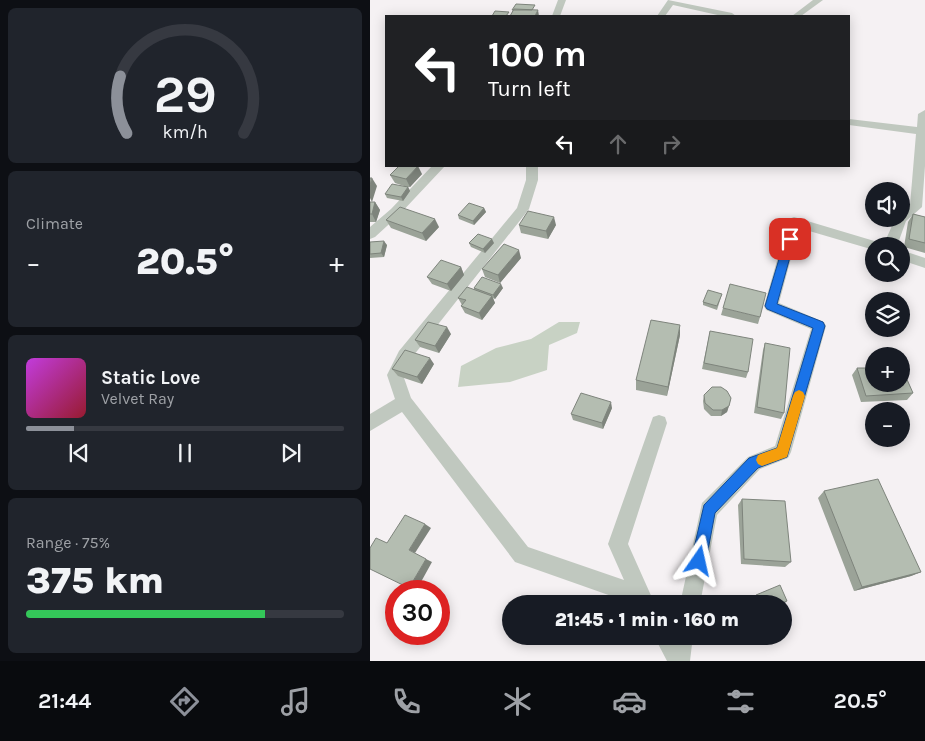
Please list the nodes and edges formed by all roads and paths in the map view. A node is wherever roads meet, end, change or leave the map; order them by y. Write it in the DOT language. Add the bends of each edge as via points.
graph roads {
  1 [pos="562,0"];
  2 [pos="818,0"];
  3 [pos="556,15"];
  4 [pos="662,15"];
  5 [pos="728,15"];
  6 [pos="797,15"];
  7 [pos="925,113"];
  8 [pos="850,122"];
  9 [pos="921,131"];
  10 [pos="438,167"];
  11 [pos="532,167"];
  12 [pos="370,234"];
  13 [pos="894,237"];
  14 [pos="865,243"];
  15 [pos="910,258"];
  16 [pos="925,263"];
  17 [pos="404,402"];
  18 [pos="370,423"];
  19 [pos="659,423"];
  20 [pos="630,595"];
  21 [pos="641,595"];
  22 [pos="692,595"];
  23 [pos="669,645"];
  24 [pos="681,645"];
  25 [pos="678,661"];
  1 -- 3 [label="street"];
  2 -- 6 [label="street"];
  4 -- 5 [label="street" via="671,2"];
  7 -- 9 [label="street" via="922,114"];
  8 -- 9 [label="street"];
  9 -- 13 [label="street" via="916,207 901,219"];
  10 -- 12 [label="street"];
  11 -- 17 [label="street" via="532,180 522,209 404,356 395,375"];
  14 -- 22 [label="street" via="794,222 771,306 819,326 782,452 754,463 709,510"];
  15 -- 16 [label="street"];
  17 -- 18 [label="street"];
  17 -- 20 [label="street" via="522,555"];
  19 -- 21 [label="street" via="618,544"];
  23 -- 25 [label="street"];
  24 -- 25 [label="street"];
}
